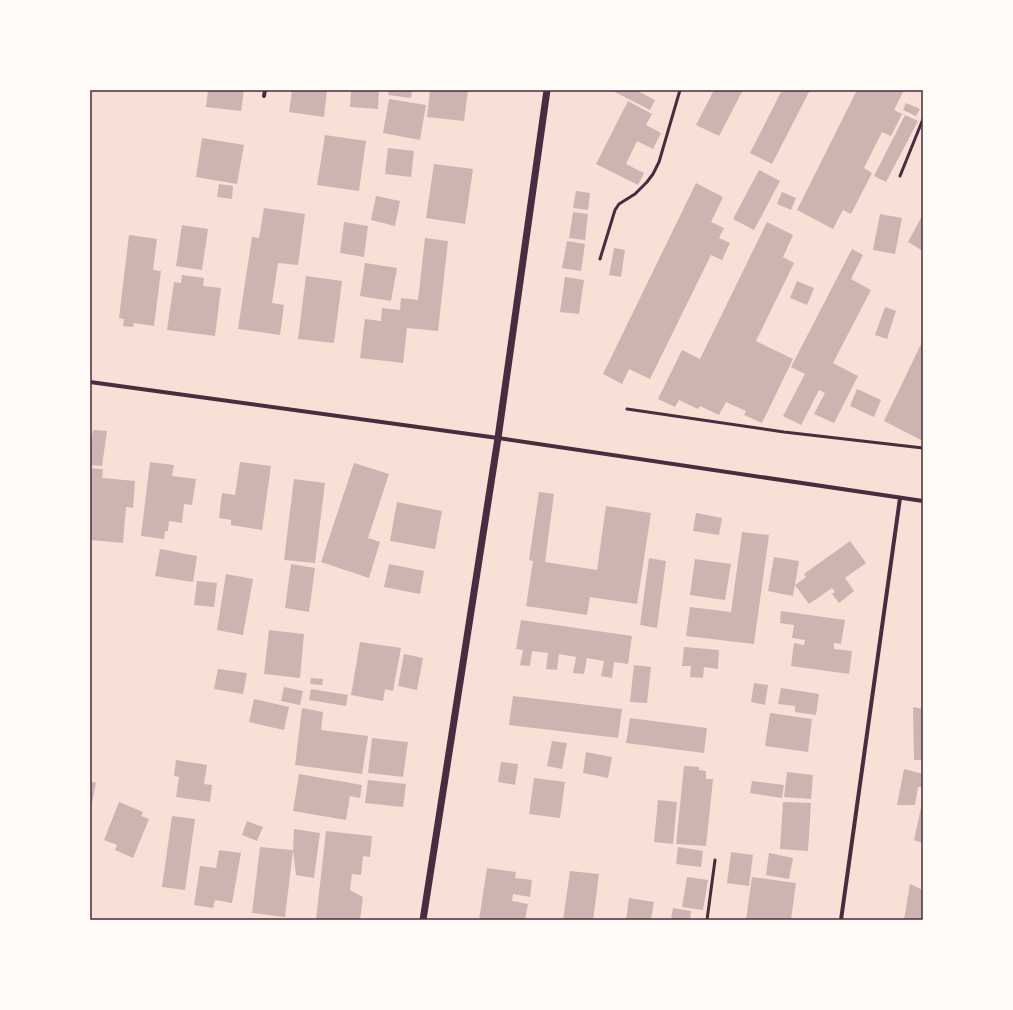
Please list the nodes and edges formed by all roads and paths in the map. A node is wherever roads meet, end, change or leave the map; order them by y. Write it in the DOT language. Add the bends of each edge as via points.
graph roads {
  1 [pos="265,90"];
  2 [pos="547,90"];
  3 [pos="680,90"];
  4 [pos="264,96"];
  5 [pos="923,119"];
  6 [pos="900,176"];
  7 [pos="600,259"];
  8 [pos="90,382"];
  9 [pos="626,409"];
  10 [pos="498,438"];
  11 [pos="923,448"];
  12 [pos="900,498"];
  13 [pos="923,501"];
  14 [pos="715,860"];
  15 [pos="423,920"];
  16 [pos="707,920"];
  17 [pos="840,920"];
  1 -- 4 [label="street"];
  2 -- 10 [label="street"];
  3 -- 7 [label="lane" via="653,174 635,194 619,204 615,210"];
  5 -- 6 [label="lane"];
  8 -- 10 [label="street"];
  9 -- 11 [label="lane" via="784,432"];
  10 -- 12 [label="street"];
  10 -- 15 [label="street"];
  12 -- 13 [label="street"];
  12 -- 17 [label="street"];
  14 -- 16 [label="lane"];
}
